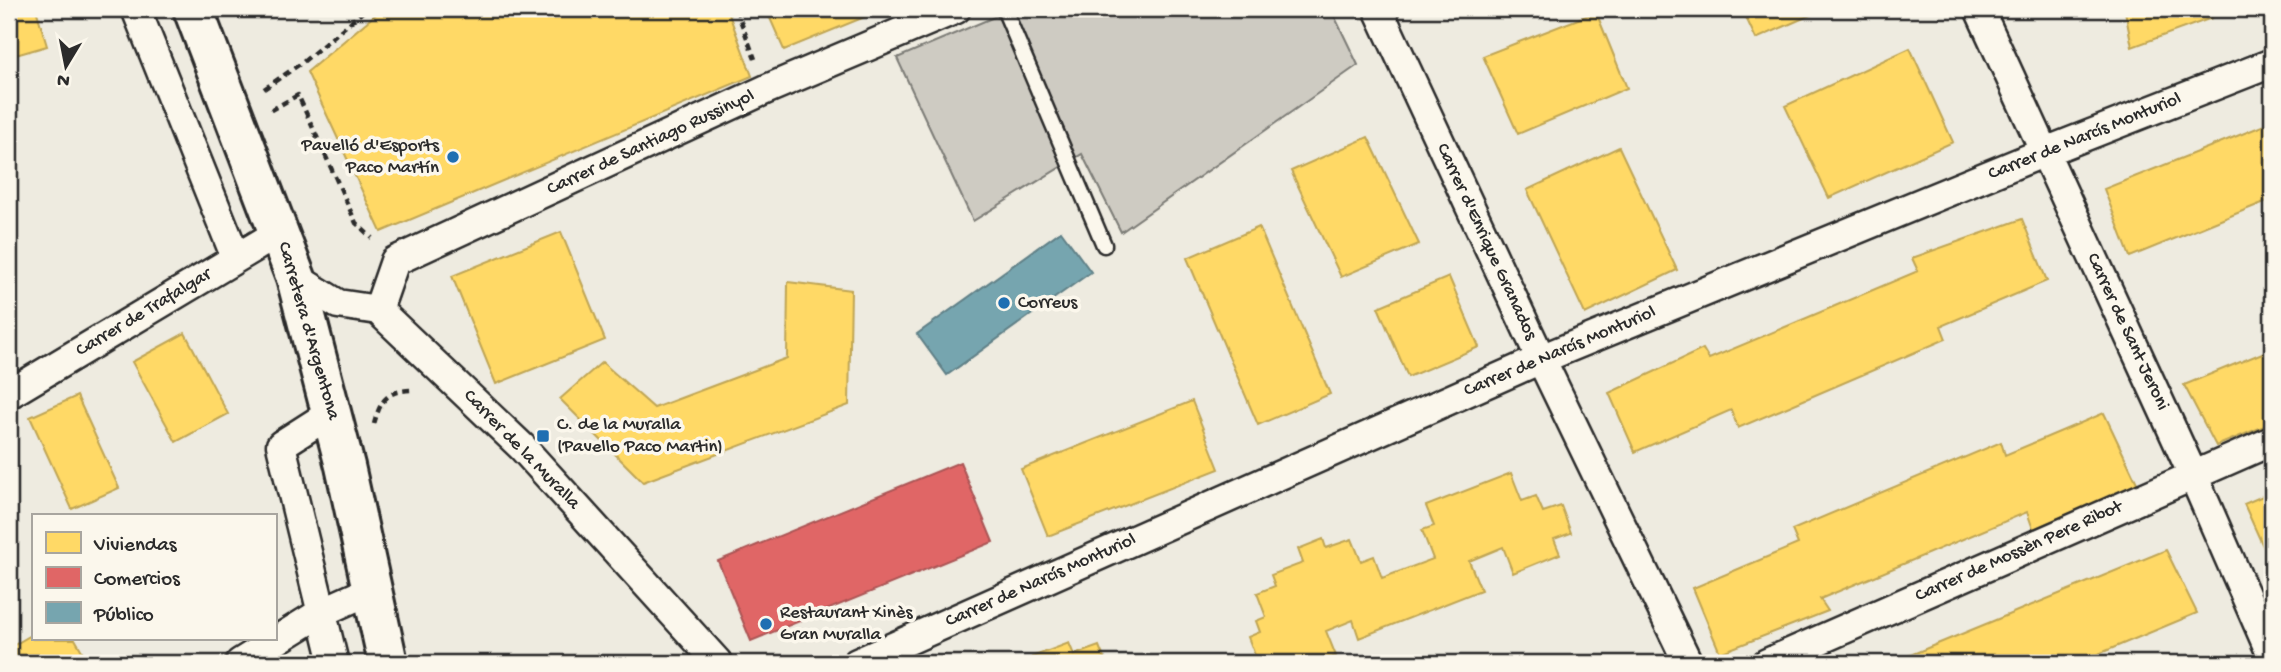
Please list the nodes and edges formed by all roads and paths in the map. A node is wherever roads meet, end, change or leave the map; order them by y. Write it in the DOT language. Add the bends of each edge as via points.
graph roads {
  1 [pos="136,9"];
  2 [pos="193,9"];
  3 [pos="366,9"];
  4 [pos="736,9"];
  5 [pos="956,9"];
  6 [pos="1004,9"];
  7 [pos="1378,9"];
  8 [pos="1979,9"];
  9 [pos="2272,63"];
  10 [pos="767,89"];
  11 [pos="262,90"];
  12 [pos="281,105"];
  13 [pos="2045,152"];
  14 [pos="356,223"];
  15 [pos="280,232"];
  16 [pos="1104,245"];
  17 [pos="236,258"];
  18 [pos="296,278"];
  19 [pos="378,310"];
  20 [pos="1541,359"];
  21 [pos="419,390"];
  22 [pos="9,394"];
  23 [pos="331,413"];
  24 [pos="372,430"];
  25 [pos="2272,441"];
  26 [pos="2193,475"];
  27 [pos="371,590"];
  28 [pos="322,612"];
  29 [pos="2272,656"];
  30 [pos="240,663"];
  31 [pos="334,663"];
  32 [pos="388,663"];
  33 [pos="719,663"];
  34 [pos="857,663"];
  35 [pos="1688,663"];
  36 [pos="1767,663"];
  1 -- 17 [label="street"];
  2 -- 15 [label="street, Carretera d'Argentona"];
  3 -- 11 [label="path"];
  4 -- 10 [label="path"];
  5 -- 10 [label="street, Carrer de Santiago Russinyol"];
  6 -- 16 [label="lane"];
  7 -- 20 [label="street, Carrer d'Enrique Granados"];
  8 -- 13 [label="street, Carrer de Sant Jeroni"];
  9 -- 13 [label="street, Carrer de Narcís Monturiol"];
  10 -- 19 [label="street, Carrer de Santiago Russinyol" via="395,261"];
  12 -- 14 [label="path" via="299,95"];
  13 -- 20 [label="street, Carrer de Narcís Monturiol"];
  13 -- 26 [label="street, Carrer de Sant Jeroni"];
  15 -- 17 [label="street, Carrer de Trafalgar"];
  15 -- 18 [label="street, Carretera d'Argentona"];
  17 -- 22 [label="street, Carrer de Trafalgar"];
  18 -- 19 [label="street" via="338,304"];
  18 -- 23 [label="street, Carretera d'Argentona"];
  19 -- 33 [label="street, Carrer de la Muralla" via="522,447"];
  20 -- 34 [label="street, Carrer de Narcís Monturiol"];
  20 -- 35 [label="street, Carrer d'Enrique Granados"];
  21 -- 24 [label="path" via="398,390 380,404"];
  23 -- 27 [label="street, Carretera d'Argentona"];
  23 -- 28 [label="street" via="281,445"];
  25 -- 26 [label="street, Carrer de Mossèn Pere Ribot"];
  26 -- 29 [label="street, Carrer de Sant Jeroni"];
  26 -- 36 [label="street, Carrer de Mossèn Pere Ribot"];
  27 -- 28 [label="street"];
  27 -- 32 [label="street, Carretera d'Argentona"];
  28 -- 30 [label="street"];
  28 -- 31 [label="street"];
}
